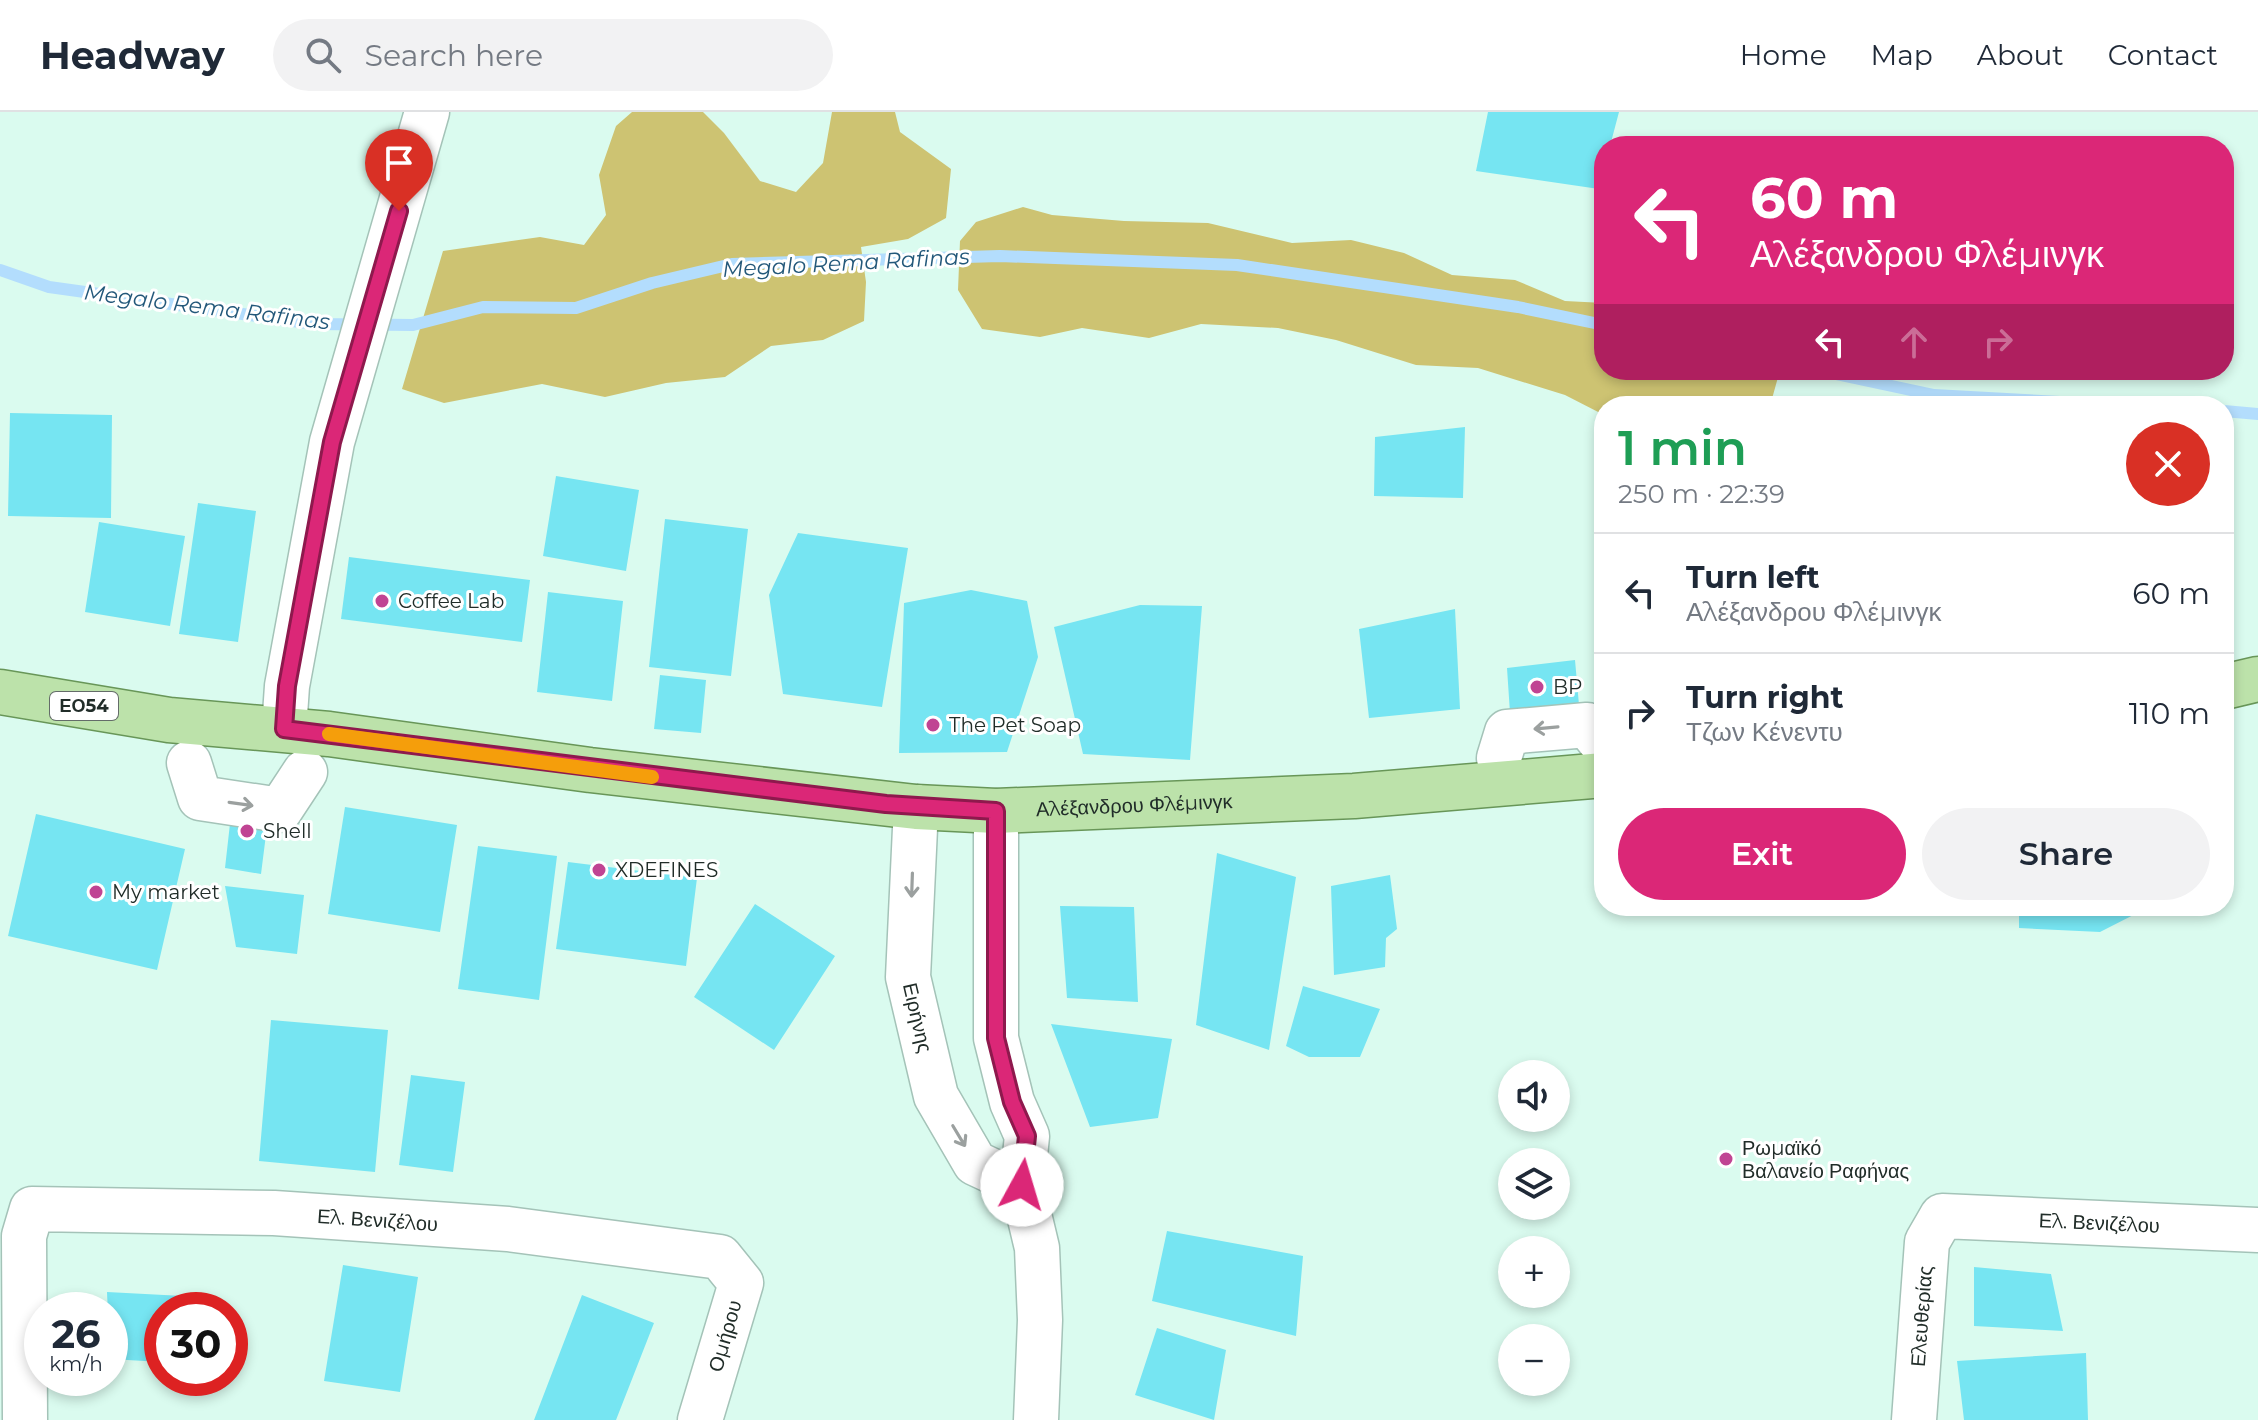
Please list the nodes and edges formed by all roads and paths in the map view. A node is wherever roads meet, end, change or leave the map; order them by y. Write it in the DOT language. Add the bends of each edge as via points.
graph roads {
  1 [pos="427,112"];
  2 [pos="2258,679"];
  3 [pos="2234,685"];
  4 [pos="0,692"];
  5 [pos="284,729"];
  6 [pos="1594,734"];
  7 [pos="1499,758"];
  8 [pos="189,763"];
  9 [pos="305,772"];
  10 [pos="1594,776"];
  11 [pos="916,807"];
  12 [pos="996,811"];
  13 [pos="1022,1185"];
  14 [pos="1942,1216"];
  15 [pos="2258,1230"];
  16 [pos="720,1257"];
  17 [pos="25,1420"];
  18 [pos="700,1420"];
  19 [pos="1036,1420"];
  20 [pos="1914,1420"];
  1 -- 5 [label="street" via="332,442 287,686"];
  2 -- 3 [label="main road"];
  4 -- 5 [label="main road, Αλέξανδρου Φλέμινγκ / ΕΟ54" via="169,720"];
  5 -- 11 [label="main road, Αλέξανδρου Φλέμινγκ / ΕΟ54"];
  6 -- 7 [label="street, one-way" via="1587,725 1507,732"];
  8 -- 9 [label="street, one-way" via="200,798 280,810"];
  10 -- 12 [label="main road, Αλέξανδρου Φλέμινγκ / ΕΟ54" via="1354,796"];
  11 -- 12 [label="main road, Αλέξανδρου Φλέμινγκ / ΕΟ54"];
  11 -- 13 [label="street, Ειρήνης, one-way" via="908,977 936,1096 975,1163"];
  12 -- 13 [label="street" via="996,1038 1012,1102 1027,1136"];
  13 -- 19 [label="street" via="1037,1248"];
  14 -- 15 [label="street, Ελ. Βενιζέλου"];
  14 -- 20 [label="street, Ελευθερίας" via="1927,1242"];
  16 -- 17 [label="street, Ελ. Βενιζέλου" via="493,1227 274,1213 32,1209 24,1236"];
  16 -- 18 [label="street, Ομήρου" via="741,1283"];
}
